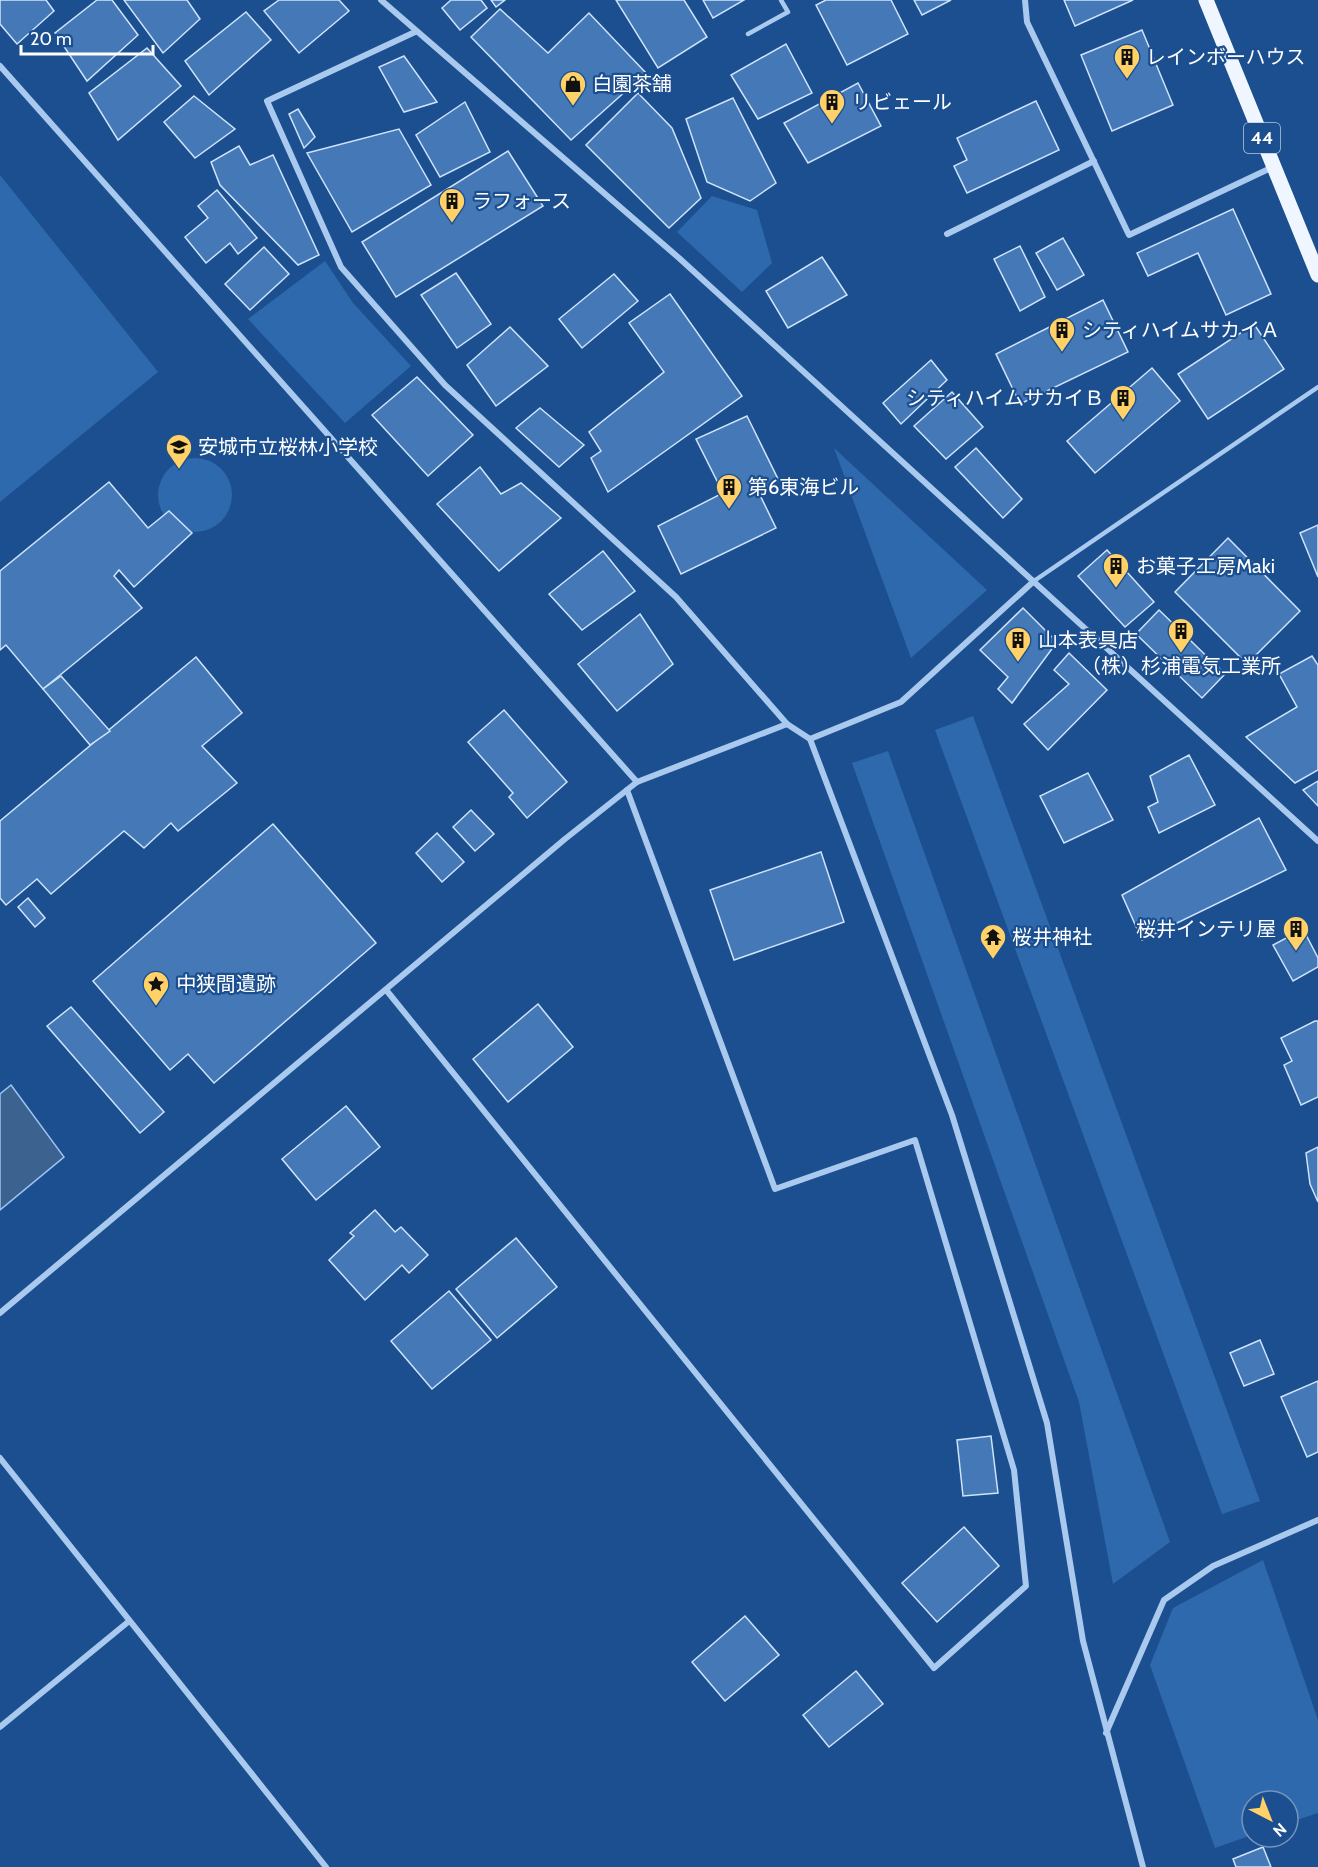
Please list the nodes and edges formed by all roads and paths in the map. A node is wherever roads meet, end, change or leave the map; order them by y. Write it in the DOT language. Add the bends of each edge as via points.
graph roads {
  1 [pos="381,0"];
  2 [pos="781,0"];
  3 [pos="1025,0"];
  4 [pos="1206,0"];
  5 [pos="415,32"];
  6 [pos="748,34"];
  7 [pos="0,66"];
  8 [pos="1094,161"];
  9 [pos="1274,166"];
  10 [pos="947,234"];
  11 [pos="1318,275"];
  12 [pos="1318,387"];
  13 [pos="1034,581"];
  14 [pos="787,724"];
  15 [pos="810,739"];
  16 [pos="637,782"];
  17 [pos="627,790"];
  18 [pos="1318,841"];
  19 [pos="387,991"];
  20 [pos="0,1313"];
  21 [pos="0,1458"];
  22 [pos="1318,1520"];
  23 [pos="128,1622"];
  24 [pos="0,1727"];
  25 [pos="1106,1733"];
  26 [pos="326,1867"];
  27 [pos="1143,1867"];
  1 -- 5 [label="street"];
  2 -- 6 [label="lane" via="788,12"];
  3 -- 8 [label="street" via="1027,22"];
  4 -- 9 [label="main road, 44"];
  5 -- 13 [label="street" via="679,258"];
  5 -- 14 [label="street" via="267,101 341,267 445,385 676,597"];
  7 -- 16 [label="street"];
  8 -- 9 [label="street" via="1128,235"];
  8 -- 10 [label="street"];
  9 -- 11 [label="main road, 44"];
  12 -- 13 [label="lane"];
  13 -- 15 [label="street" via="901,702"];
  13 -- 18 [label="street"];
  14 -- 15 [label="street"];
  14 -- 16 [label="street"];
  15 -- 25 [label="street" via="952,1115 1047,1423 1083,1641"];
  16 -- 17 [label="street"];
  17 -- 19 [label="street"];
  17 -- 19 [label="street" via="775,1189 915,1140 1014,1470 1026,1586 934,1668"];
  19 -- 20 [label="street"];
  21 -- 23 [label="street"];
  22 -- 25 [label="street" via="1213,1566 1164,1600"];
  23 -- 24 [label="street"];
  23 -- 26 [label="street"];
  25 -- 27 [label="street"];
}
